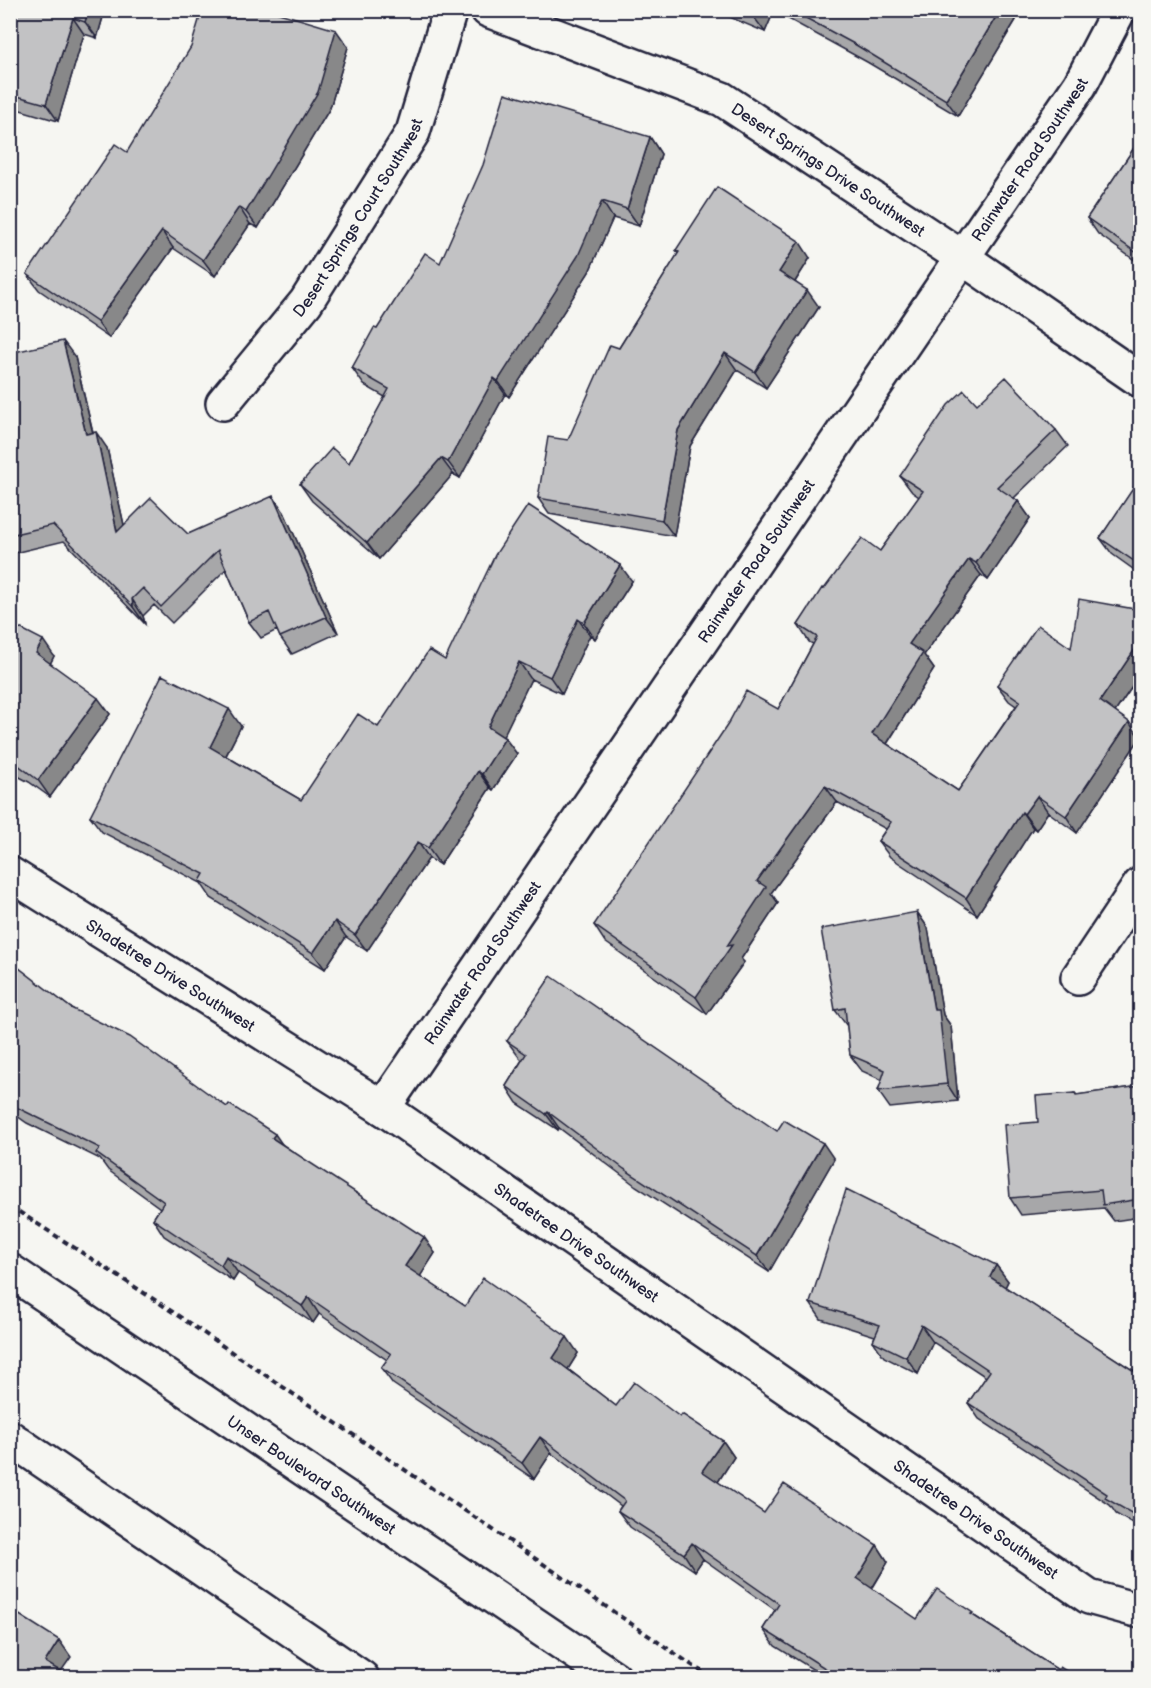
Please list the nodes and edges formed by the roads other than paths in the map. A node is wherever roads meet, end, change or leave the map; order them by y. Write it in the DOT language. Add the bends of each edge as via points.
graph roads {
  1 [pos="450,10"];
  2 [pos="488,10"];
  3 [pos="1119,10"];
  4 [pos="963,258"];
  5 [pos="1140,380"];
  6 [pos="223,403"];
  7 [pos="10,874"];
  8 [pos="1140,885"];
  9 [pos="1078,978"];
  10 [pos="383,1108"];
  11 [pos="10,1271"];
  12 [pos="10,1438"];
  13 [pos="1140,1611"];
  14 [pos="362,1677"];
  15 [pos="614,1677"];
  1 -- 6 [label="street, Desert Springs Court Southwest" via="413,132 306,302"];
  2 -- 4 [label="street, Desert Springs Drive Southwest" via="722,99"];
  3 -- 4 [label="street, Rainwater Road Southwest" via="1080,85"];
  4 -- 5 [label="street, Desert Springs Drive Southwest"];
  4 -- 10 [label="street, Rainwater Road Southwest"];
  7 -- 10 [label="street, Shadetree Drive Southwest"];
  8 -- 9 [label="street"];
  10 -- 13 [label="street, Shadetree Drive Southwest" via="1089,1597"];
  11 -- 15 [label="street, Unser Boulevard Southwest"];
  12 -- 14 [label="street"];
}
